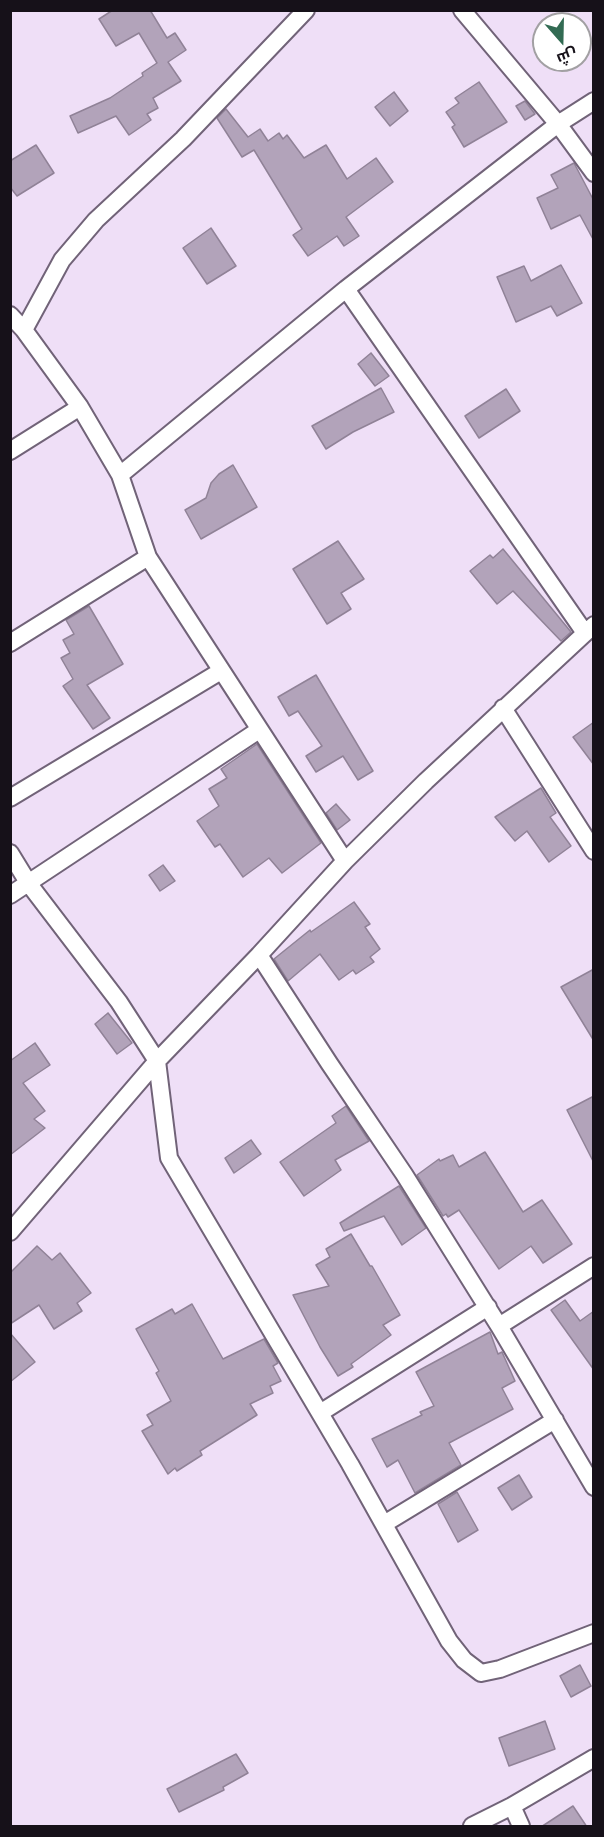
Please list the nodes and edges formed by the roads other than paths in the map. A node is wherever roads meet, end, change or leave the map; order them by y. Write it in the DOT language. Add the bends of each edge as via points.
graph roads {
  1 [pos="306,10"];
  2 [pos="462,10"];
  3 [pos="594,101"];
  4 [pos="558,124"];
  5 [pos="594,173"];
  6 [pos="346,289"];
  7 [pos="10,315"];
  8 [pos="24,330"];
  9 [pos="80,407"];
  10 [pos="10,452"];
  11 [pos="120,475"];
  12 [pos="148,558"];
  13 [pos="589,629"];
  14 [pos="10,643"];
  15 [pos="221,671"];
  16 [pos="503,708"];
  17 [pos="259,730"];
  18 [pos="10,798"];
  19 [pos="594,851"];
  20 [pos="10,853"];
  21 [pos="345,861"];
  22 [pos="29,884"];
  23 [pos="10,895"];
  24 [pos="259,955"];
  25 [pos="157,1060"];
  26 [pos="10,1232"];
  27 [pos="594,1266"];
  28 [pos="488,1307"];
  29 [pos="499,1326"];
  30 [pos="320,1413"];
  31 [pos="555,1420"];
  32 [pos="593,1487"];
  33 [pos="384,1524"];
  34 [pos="594,1633"];
  35 [pos="594,1758"];
  36 [pos="512,1806"];
  37 [pos="472,1827"];
  38 [pos="521,1827"];
  1 -- 8 [label="street" via="183,139 96,220 62,260"];
  2 -- 4 [label="street"];
  3 -- 4 [label="street"];
  4 -- 5 [label="street"];
  4 -- 6 [label="street"];
  6 -- 11 [label="street"];
  6 -- 13 [label="street"];
  7 -- 8 [label="street"];
  8 -- 9 [label="street"];
  9 -- 10 [label="street"];
  9 -- 11 [label="street"];
  11 -- 12 [label="street"];
  12 -- 14 [label="street"];
  12 -- 15 [label="street"];
  13 -- 16 [label="street"];
  15 -- 17 [label="street"];
  15 -- 18 [label="street"];
  16 -- 19 [label="street"];
  16 -- 21 [label="street"];
  17 -- 21 [label="street"];
  17 -- 22 [label="street"];
  20 -- 22 [label="street"];
  21 -- 24 [label="street"];
  22 -- 23 [label="street"];
  22 -- 25 [label="street" via="119,1002"];
  24 -- 25 [label="street"];
  24 -- 28 [label="street"];
  25 -- 26 [label="street"];
  25 -- 30 [label="street" via="169,1158"];
  27 -- 29 [label="street"];
  28 -- 29 [label="street"];
  28 -- 30 [label="street"];
  29 -- 31 [label="street"];
  30 -- 33 [label="street"];
  31 -- 32 [label="street"];
  31 -- 33 [label="street"];
  33 -- 34 [label="street" via="449,1641 464,1660 482,1672 500,1669"];
  35 -- 36 [label="street"];
  36 -- 37 [label="street"];
  36 -- 38 [label="street"];
}
